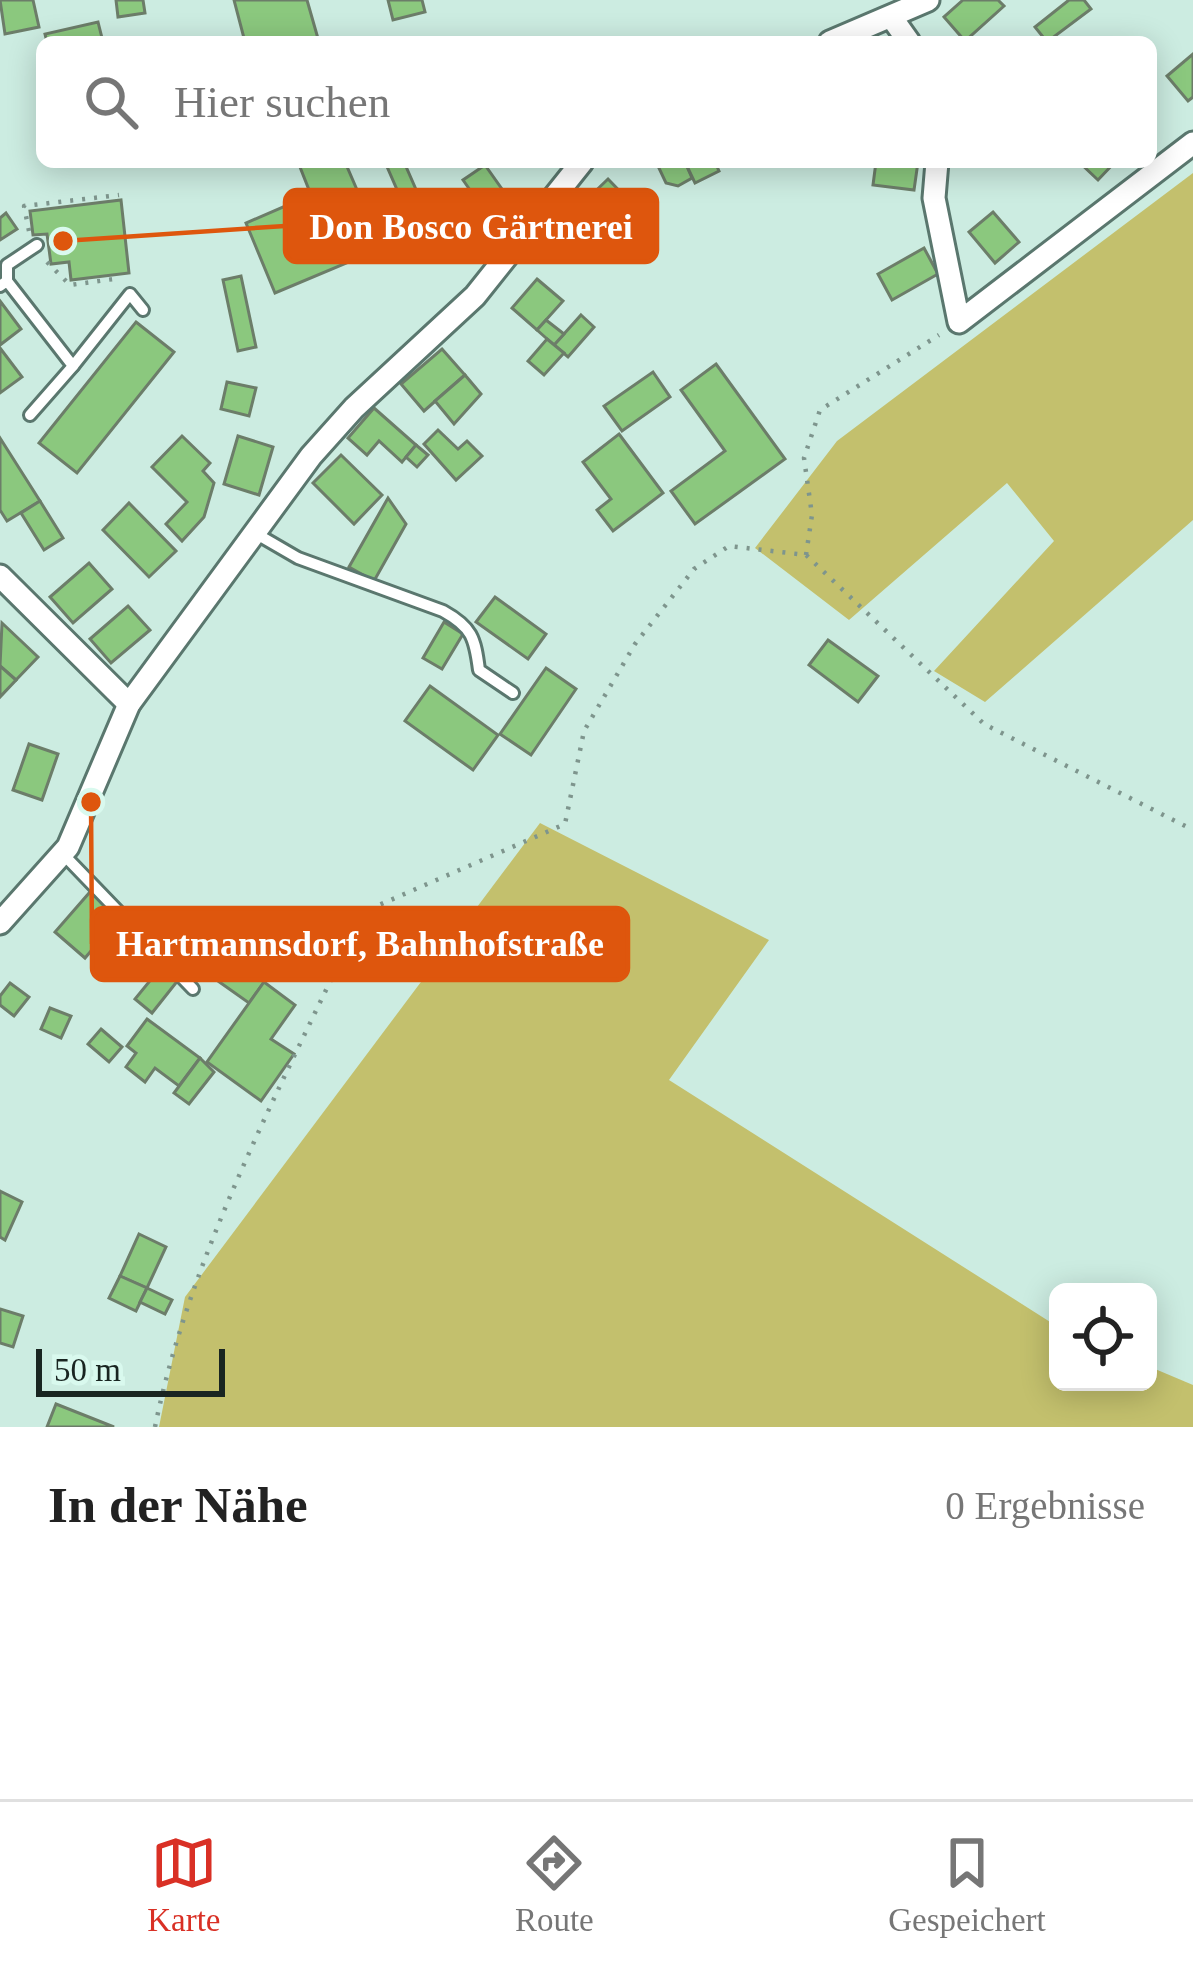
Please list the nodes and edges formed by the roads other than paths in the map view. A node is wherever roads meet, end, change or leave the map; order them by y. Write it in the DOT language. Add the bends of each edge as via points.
graph roads {
  1 [pos="928,0"];
  2 [pos="892,18"];
  3 [pos="846,36"];
  4 [pos="906,36"];
  5 [pos="1193,142"];
  6 [pos="577,168"];
  7 [pos="936,168"];
  8 [pos="37,245"];
  9 [pos="3,283"];
  10 [pos="143,310"];
  11 [pos="73,366"];
  12 [pos="30,415"];
  13 [pos="255,533"];
  14 [pos="0,576"];
  15 [pos="513,693"];
  16 [pos="129,704"];
  17 [pos="63,854"];
  18 [pos="0,923"];
  19 [pos="194,989"];
  1 -- 2 [label="street"];
  2 -- 3 [label="street"];
  2 -- 4 [label="street"];
  5 -- 7 [label="street" via="959,322 934,198"];
  6 -- 13 [label="street" via="475,296 311,456"];
  8 -- 9 [label="lane" via="7,266"];
  9 -- 11 [label="lane"];
  10 -- 11 [label="lane" via="130,295"];
  11 -- 12 [label="lane"];
  13 -- 15 [label="lane" via="298,558 465,623 475,635 479,670"];
  13 -- 16 [label="street"];
  14 -- 16 [label="street"];
  16 -- 17 [label="street"];
  17 -- 18 [label="street"];
  17 -- 19 [label="lane"];
}
